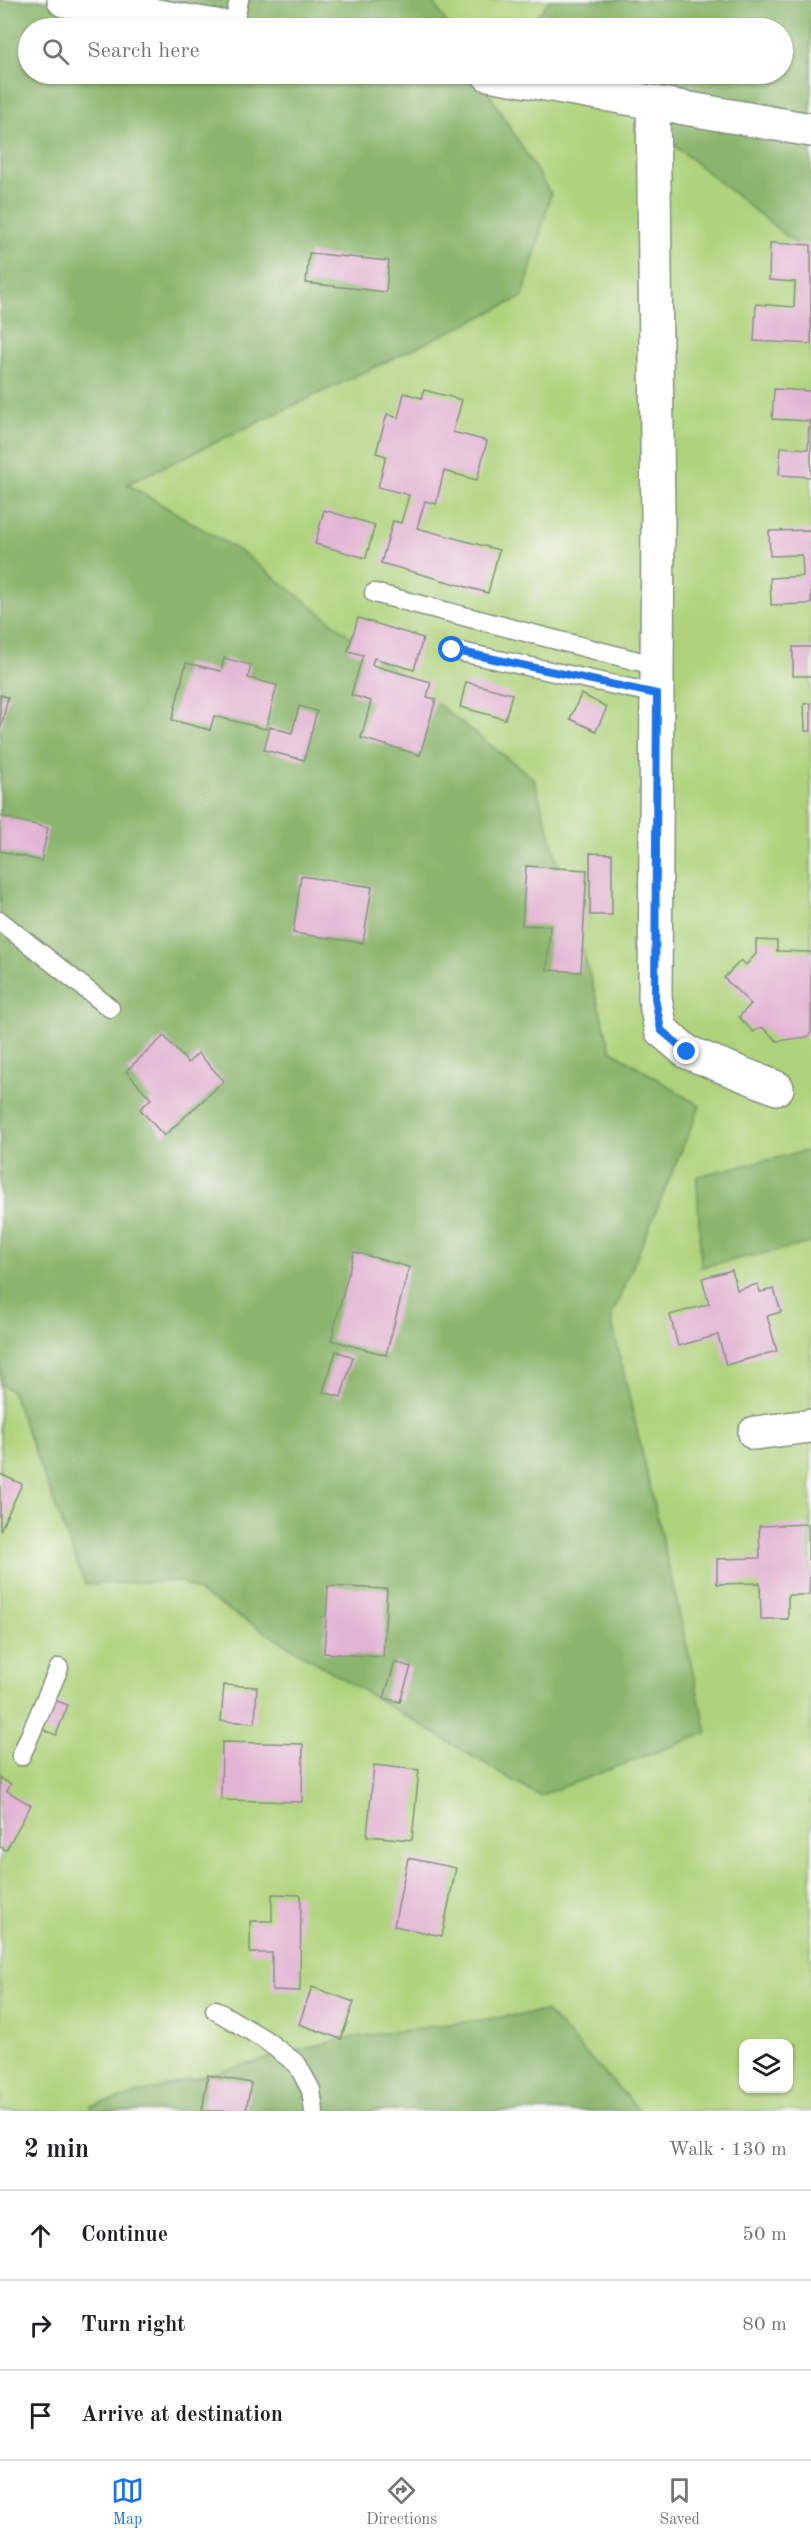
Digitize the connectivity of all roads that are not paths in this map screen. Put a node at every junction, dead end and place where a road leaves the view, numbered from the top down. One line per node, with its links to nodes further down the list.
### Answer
1 (64, 0): 3 (street)
2 (239, 0): 4 (lane)
3 (169, 18)
4 (235, 18)
5 (547, 84): 6 (street)
6 (653, 102): 7 (street); 10 (street)
7 (811, 130)
8 (374, 593): 10 (lane)
9 (452, 650): 10 (lane)
10 (657, 680): 13 (street)
11 (0, 921): 12 (lane)
12 (110, 1008)
13 (777, 1088)
14 (811, 1426): 15 (street)
15 (755, 1433)
16 (59, 1668): 17 (lane)
17 (21, 1756)
18 (215, 2010): 19 (lane)
19 (314, 2111)

